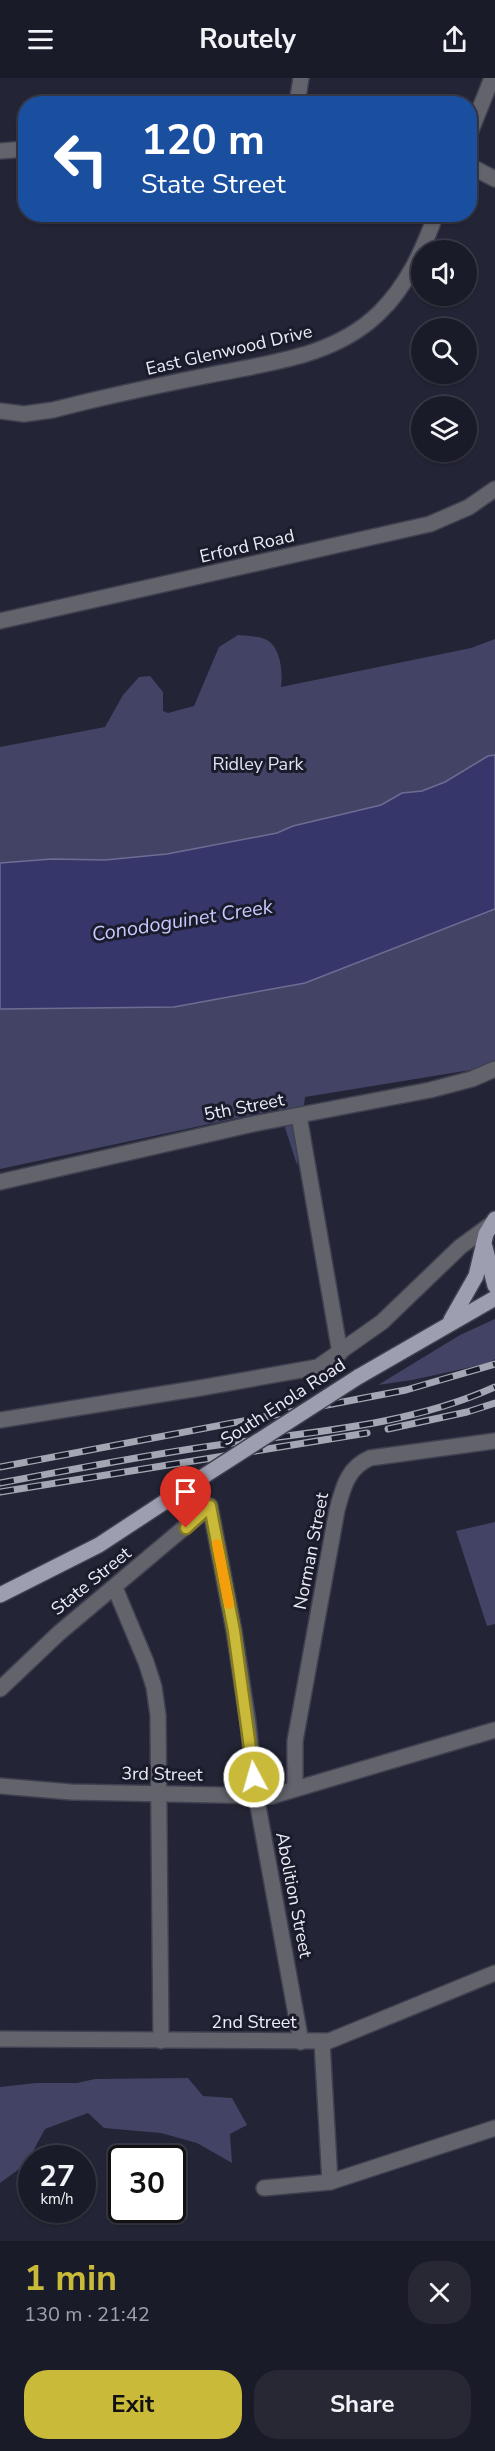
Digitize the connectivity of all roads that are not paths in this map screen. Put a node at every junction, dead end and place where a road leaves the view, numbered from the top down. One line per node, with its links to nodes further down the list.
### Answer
1 (301, 78): 3 (street)
2 (492, 78): 4 (street)
3 (298, 96)
4 (477, 116)
5 (18, 149): 6 (street)
6 (0, 151)
7 (477, 170): 8 (street)
8 (495, 179)
9 (432, 222): 10 (street, East Glenwood Drive)
10 (0, 411)
11 (495, 489): 12 (street, Erford Road)
12 (0, 621)
13 (495, 1070): 14 (street, 5th Street)
14 (299, 1116): 15 (street, 5th Street); 21 (street)
15 (0, 1182)
16 (493, 1222): 17 (main road); 21 (street)
17 (484, 1244): 18 (main road); 20 (main road)
18 (495, 1286)
19 (495, 1298): 20 (main road, South Enola Road)
20 (449, 1323): 26 (main road, South Enola Road, bridge)
21 (340, 1353): 22 (street)
22 (0, 1420)
23 (495, 1441): 30 (street, Norman Street)
24 (210, 1506): 25 (street, State Street); 32 (street, Abolition Street)
25 (115, 1588): 27 (street, State Street); 31 (street)
26 (0, 1595)
27 (0, 1689)
28 (495, 1730): 30 (street, 3rd Street)
29 (0, 1786): 31 (street, 3rd Street)
30 (295, 1789): 32 (street, 3rd Street)
31 (158, 1794): 32 (street, 3rd Street); 35 (street)
32 (256, 1795): 36 (street, Abolition Street)
33 (495, 1973): 37 (street, 2nd Street)
34 (0, 2038): 35 (street, 2nd Street)
35 (161, 2041): 36 (street, 2nd Street)
36 (301, 2042): 37 (street, 2nd Street)
37 (322, 2042): 39 (street)
38 (495, 2128): 39 (street)
39 (330, 2182): 40 (street)
40 (264, 2188)

